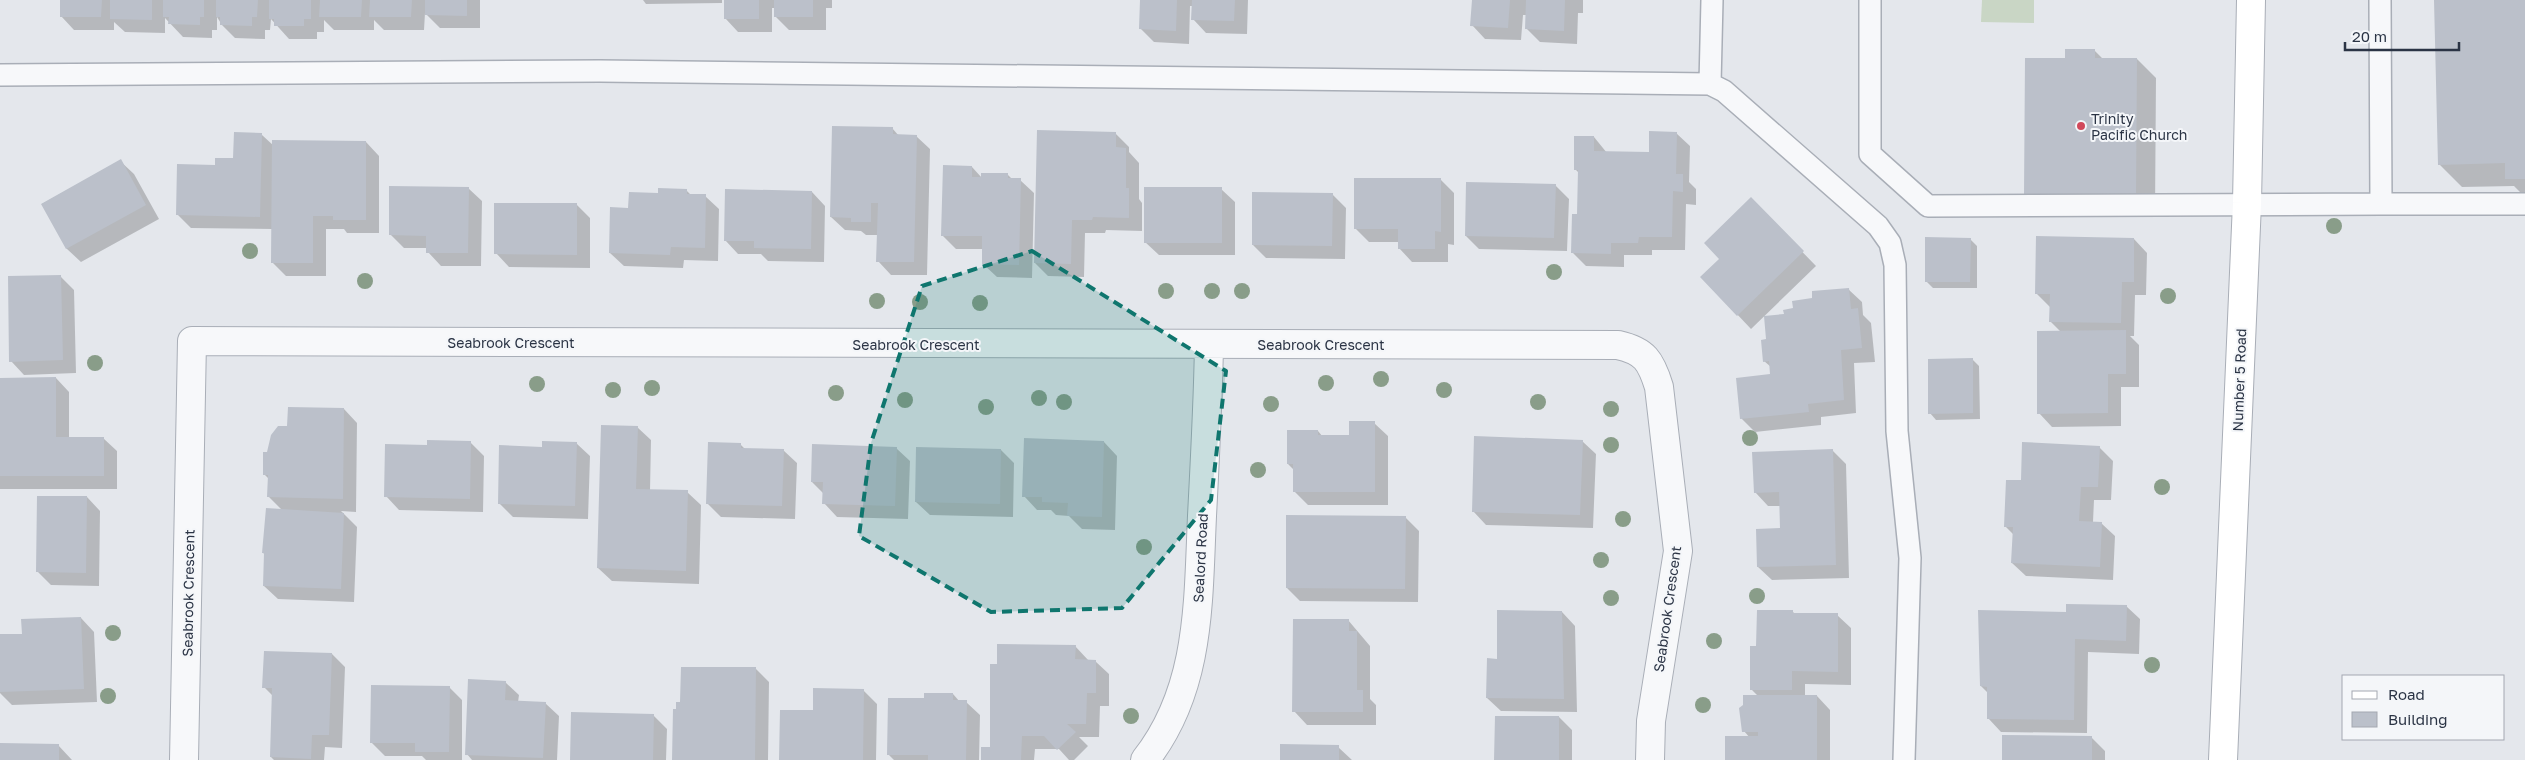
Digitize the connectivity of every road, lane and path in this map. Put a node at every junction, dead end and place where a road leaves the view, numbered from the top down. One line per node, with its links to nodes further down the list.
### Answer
1 (1712, 0): 6 (lane)
2 (1870, 0): 7 (lane)
3 (2252, 0): 7 (main road, Number 5 Road)
4 (2380, 0): 8 (lane)
5 (0, 75): 6 (lane)
6 (1710, 84): 14 (lane)
7 (2247, 203): 8 (lane); 15 (main road, Number 5 Road)
8 (2381, 204): 9 (lane)
9 (2525, 204)
10 (1209, 345): 11 (street, Seabrook Crescent); 12 (street, Sealord Road); 13 (street, Seabrook Crescent)
11 (184, 760)
12 (1145, 760)
13 (1650, 760)
14 (1904, 760)
15 (2223, 760)

